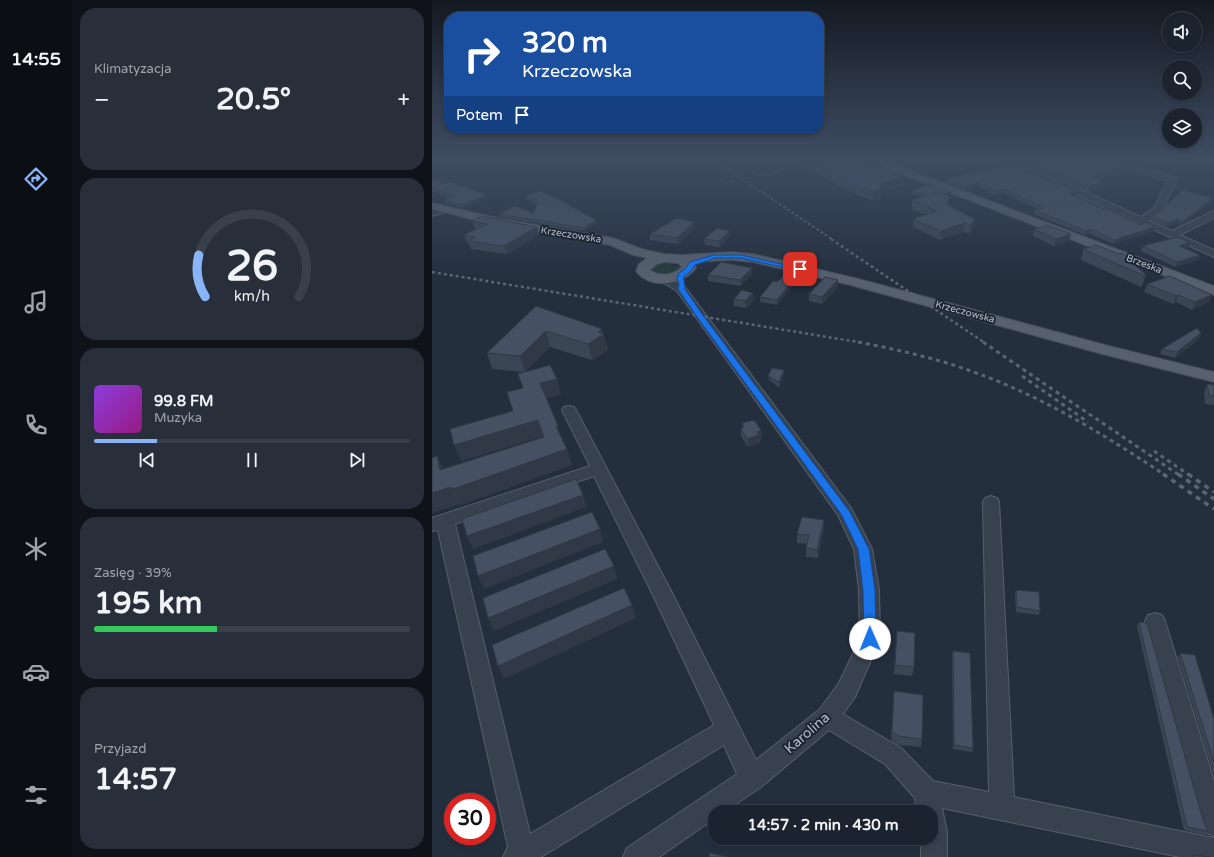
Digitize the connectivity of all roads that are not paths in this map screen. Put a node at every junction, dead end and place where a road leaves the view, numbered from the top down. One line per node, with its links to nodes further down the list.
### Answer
1 (977, 199): 15 (main road, Brzeska)
2 (1094, 199): 8 (street)
3 (1164, 199): 8 (street)
4 (432, 206): 5 (main road, Krzeczowska)
5 (445, 209): 6 (street); 10 (main road, Krzeczowska)
6 (432, 212)
7 (1214, 214): 9 (street)
8 (1142, 220): 9 (street)
9 (1173, 234): 11 (street)
10 (638, 252): 12 (main road, Krzeczowska); 13 (main road, Krzeczowska)
11 (1214, 254)
12 (663, 258): 13 (main road); 14 (main road)
13 (648, 263): 14 (main road)
14 (683, 272): 16 (main road, Krzeczowska); 22 (street, Karolina)
15 (1214, 291)
16 (1214, 377)
17 (569, 410): 18 (street)
18 (598, 469): 20 (street); 23 (street)
19 (991, 502): 26 (street)
20 (439, 523): 30 (street)
21 (1155, 621): 27 (street)
22 (828, 716): 24 (street, Karolina); 25 (street)
23 (728, 729): 24 (street); 30 (street)
24 (752, 778): 31 (street, Karolina)
25 (928, 802): 26 (street)
26 (1002, 808): 29 (street)
27 (1214, 823)
28 (934, 845): 32 (street)
29 (1214, 851)
30 (519, 855)
31 (636, 857)
32 (934, 857)

